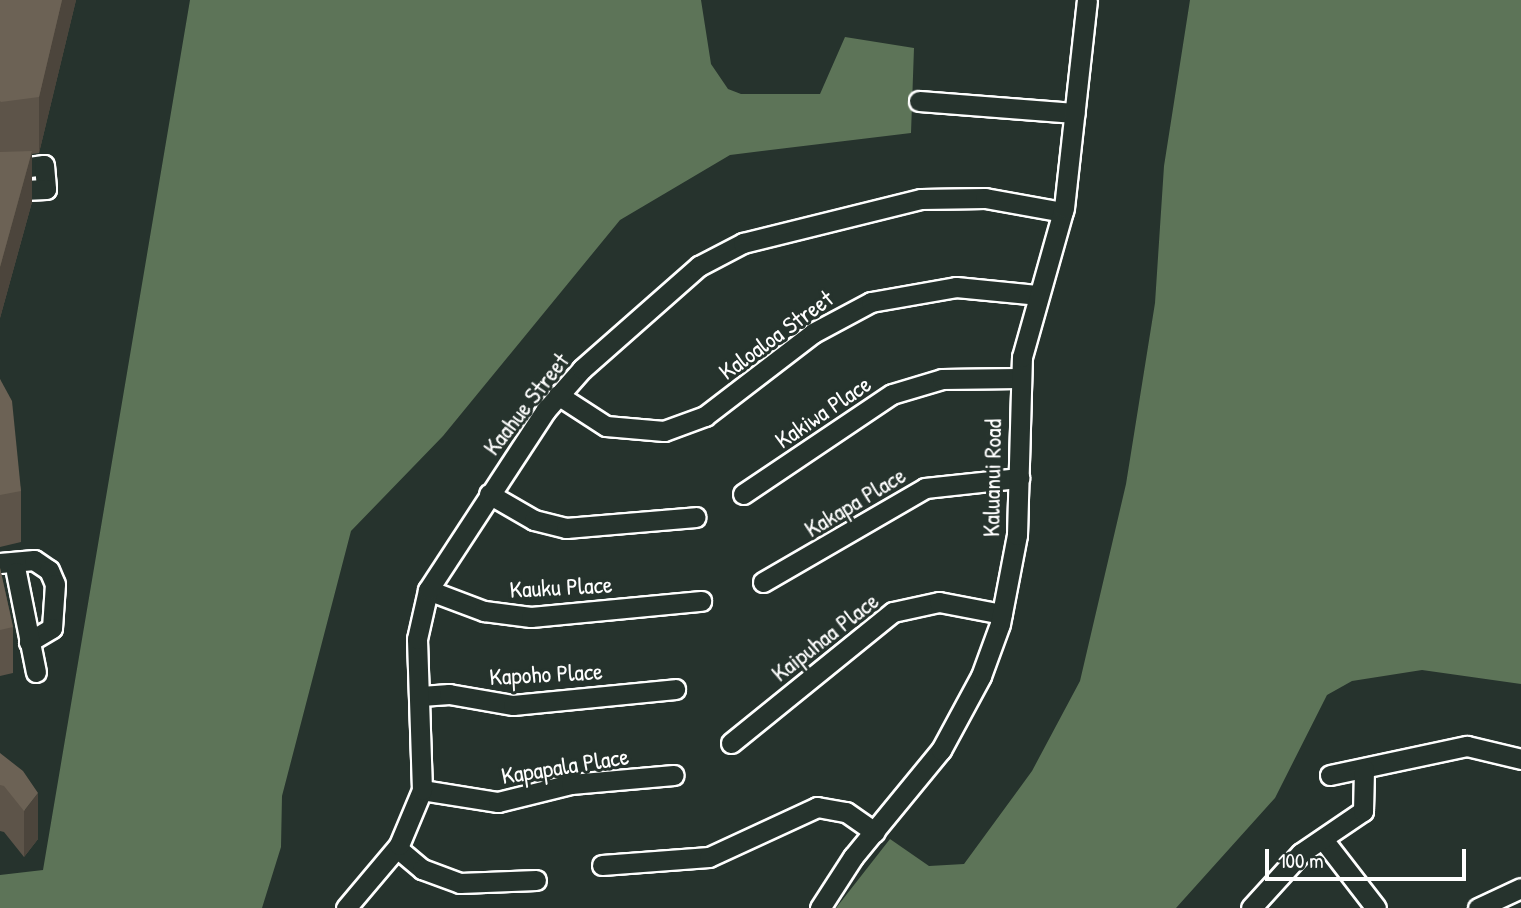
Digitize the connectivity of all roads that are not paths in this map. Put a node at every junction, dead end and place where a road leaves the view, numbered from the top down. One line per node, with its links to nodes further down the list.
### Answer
1 (1087, 0): 3 (street, Kaluanui Road)
2 (919, 101): 3 (street)
3 (1075, 113): 6 (street, Kaluanui Road)
4 (0, 170): 5 (street)
5 (0, 191)
6 (1063, 212): 7 (street, Kaluanui Road); 9 (street, Kaahue Street)
7 (1037, 295): 8 (street, Kaluanui Road); 9 (street, Kaloaloa Street)
8 (1019, 378): 10 (street, Kaluanui Road); 12 (street, Kakiwa Place)
9 (558, 395): 11 (street, Kaahue Street)
10 (1019, 478): 15 (street, Kakapa Place); 18 (street, Kaluanui Road)
11 (489, 494): 13 (street); 16 (street, Kaahue Street)
12 (743, 494)
13 (696, 517)
14 (8, 568): 19 (street); 19 (street)
15 (763, 582)
16 (428, 590): 17 (street, Kauku Place); 22 (street, Kaahue Street)
17 (701, 601)
18 (1002, 614): 23 (street, Kaipuhaa Place); 29 (street, Kaluanui Road)
19 (29, 642): 20 (street)
20 (36, 672)
21 (675, 689): 22 (street, Kapoho Place)
22 (421, 696): 28 (street, Kaahue Street)
23 (731, 743)
24 (1521, 759): 25 (street)
25 (1364, 769): 27 (street); 30 (street)
26 (674, 775): 28 (street, Kapapala Place)
27 (1330, 775)
28 (422, 790): 31 (street, Kaahue Street)
29 (876, 832): 32 (street); 36 (street, Kaluanui Road)
30 (1325, 842): 37 (street); 38 (street)
31 (397, 848): 33 (street); 35 (street, Kaahue Street)
32 (603, 865)
33 (536, 880)
34 (1521, 888): 39 (street)
35 (346, 908)
36 (820, 908)
37 (1251, 908)
38 (1376, 908)
39 (1478, 908)

